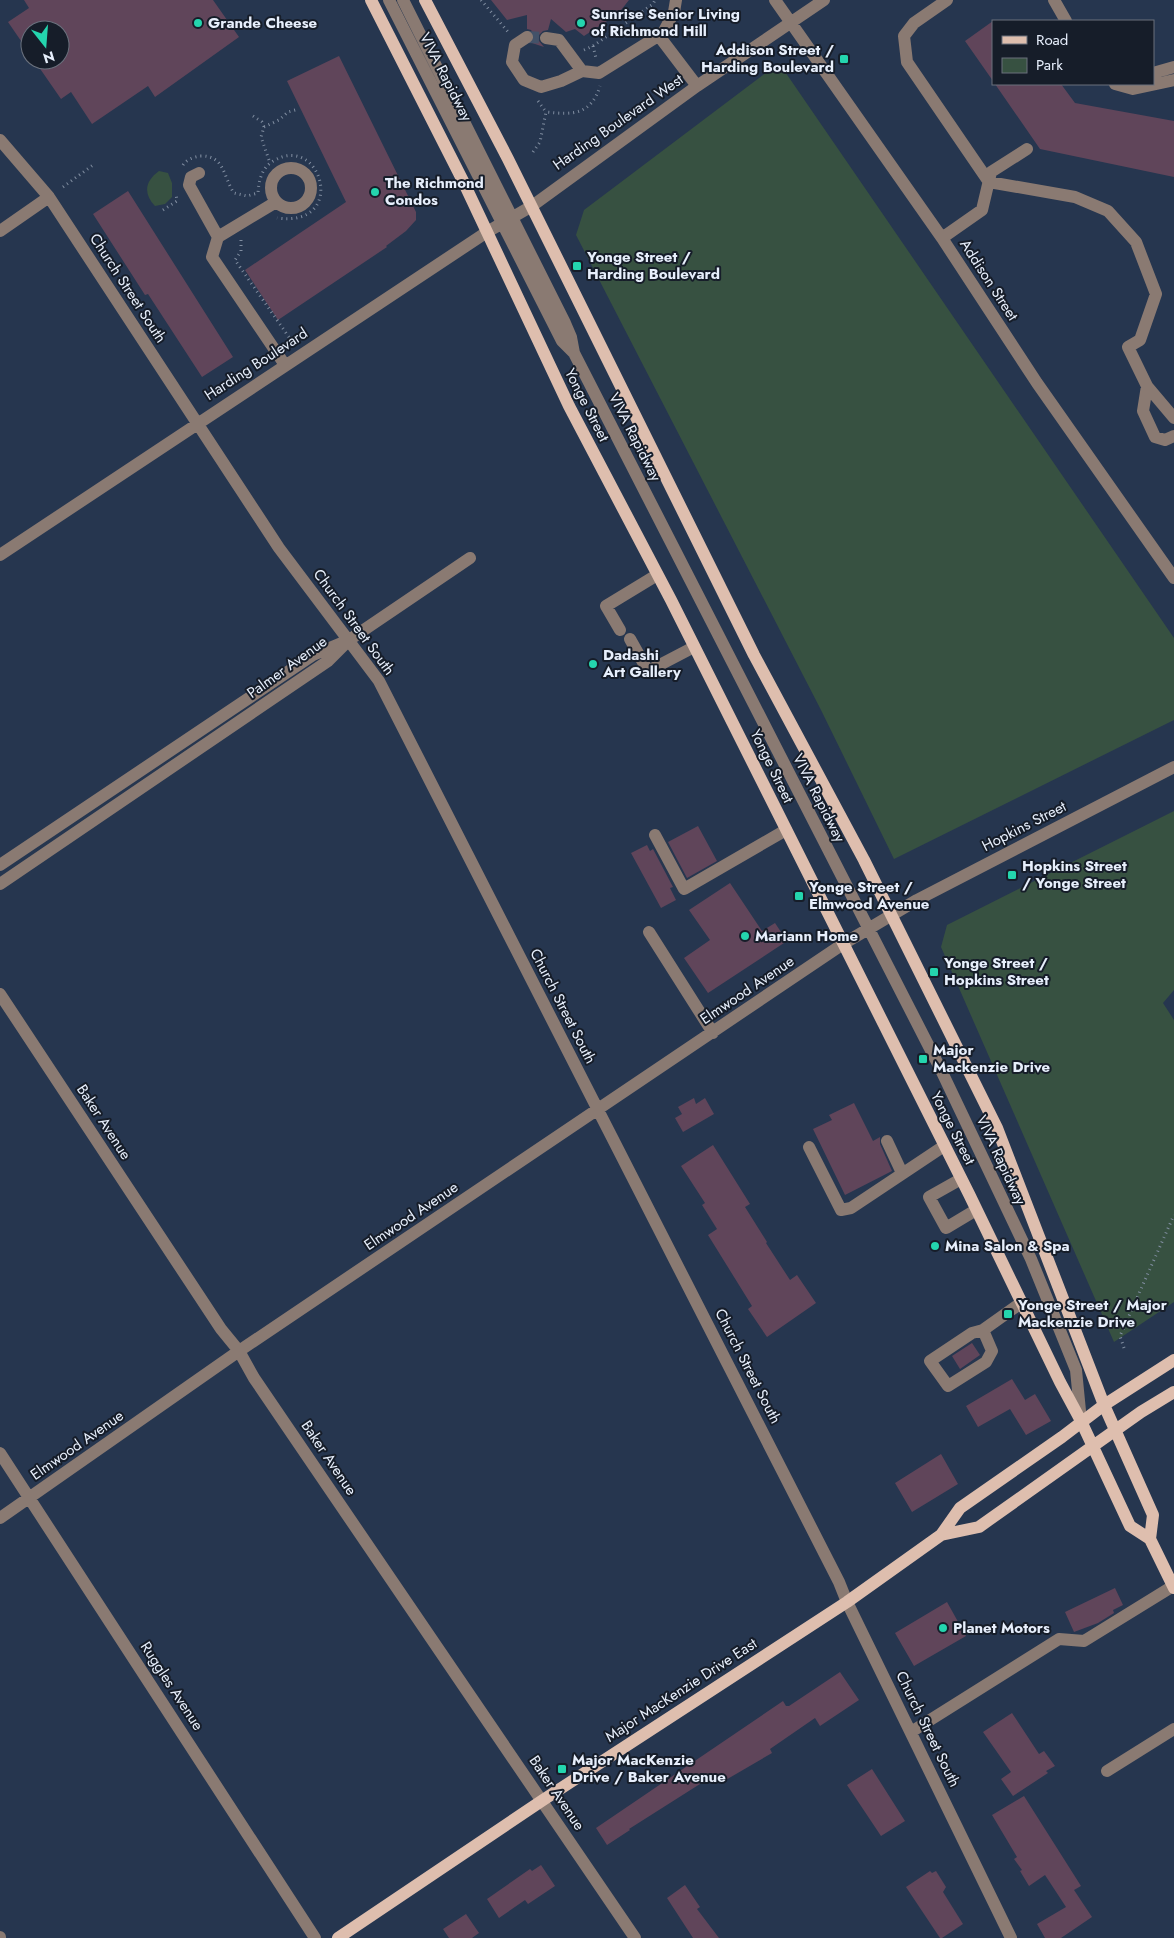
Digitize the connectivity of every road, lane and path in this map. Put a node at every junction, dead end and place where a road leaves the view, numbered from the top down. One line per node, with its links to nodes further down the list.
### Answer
1 (371, 0): 47 (main road, Yonge Street)
2 (389, 0): 45 (street, VIVA Rapidway)
3 (403, 0): 45 (street, VIVA Rapidway)
4 (425, 0): 43 (main road)
5 (655, 0): 16 (path)
6 (676, 0): 13 (street)
7 (775, 0): 12 (street, Addison Street)
8 (824, 0): 12 (street, Harding Boulevard West)
9 (946, 0): 38 (street)
10 (1054, 0): 11 (street)
11 (1065, 20)
12 (789, 22): 26 (street, Harding Boulevard West); 50 (street, Addison Street)
13 (659, 36): 21 (street); 26 (street)
14 (526, 37): 19 (street)
15 (546, 38): 19 (street)
16 (593, 46): 17 (path); 21 (path)
17 (578, 52)
18 (1174, 67): 20 (street)
19 (582, 71): 21 (street)
20 (1154, 73)
21 (599, 74): 34 (path)
22 (1174, 80): 23 (street)
23 (1154, 84)
24 (1119, 85): 25 (street)
25 (1151, 85)
26 (697, 86): 43 (street, Harding Boulevard West)
27 (299, 108): 30 (path)
28 (253, 116): 29 (path)
29 (262, 122): 30 (path); 31 (path)
30 (268, 124): 31 (path)
31 (264, 127): 35 (path)
32 (0, 140): 41 (street, Church Street South)
33 (1027, 149): 38 (street)
34 (533, 152)
35 (270, 163): 40 (path); 44 (path)
36 (93, 165): 39 (path)
37 (199, 173): 49 (street)
38 (989, 182): 50 (street); 53 (street)
39 (63, 187)
40 (258, 193)
41 (49, 197): 46 (street); 55 (street, Church Street South)
42 (276, 202): 49 (street)
43 (532, 206): 45 (street, Harding Boulevard); 70 (main road)
44 (276, 218)
45 (507, 220): 47 (street, Harding Boulevard); 71 (street, VIVA Rapidway)
46 (0, 231)
47 (486, 232): 52 (street, Harding Boulevard); 59 (main road, Yonge Street)
48 (247, 234): 51 (path)
49 (218, 237): 52 (street)
50 (942, 238): 60 (street, Addison Street)
51 (290, 340)
52 (285, 365): 55 (street, Harding Boulevard)
53 (1147, 386): 54 (street); 56 (street)
54 (1174, 418)
55 (197, 422): 57 (street, Harding Boulevard); 63 (street, Church Street South)
56 (1174, 436)
57 (0, 554)
58 (470, 558): 63 (street)
59 (657, 575): 61 (street); 64 (main road, Yonge Street)
60 (1174, 578)
61 (620, 630)
62 (630, 639): 64 (street)
63 (348, 640): 68 (street, Palmer Avenue); 69 (street, Palmer Avenue); 76 (street, Church Street South)
64 (694, 647): 66 (main road, Yonge Street)
65 (1174, 767): 70 (street, Hopkins Street)
66 (786, 830): 67 (street); 73 (main road, Yonge Street)
67 (656, 835)
68 (0, 864)
69 (0, 884)
70 (890, 916): 71 (street, Hopkins Street); 85 (main road)
71 (868, 929): 73 (street, Elmwood Avenue); 84 (street, VIVA Rapidway)
72 (649, 932): 75 (street)
73 (843, 944): 75 (street, Elmwood Avenue); 78 (main road, Yonge Street)
74 (0, 994): 89 (street, Baker Avenue)
75 (713, 1033): 76 (street, Elmwood Avenue)
76 (599, 1110): 89 (street, Elmwood Avenue); 102 (street, Church Street South)
77 (887, 1141): 80 (street)
78 (944, 1146): 80 (street); 81 (main road, Yonge Street)
79 (809, 1147): 80 (street)
80 (902, 1173)
81 (961, 1179): 82 (main road, Yonge Street); 82 (street)
82 (976, 1210): 86 (main road, Yonge Street)
83 (1174, 1215): 88 (path)
84 (1031, 1260): 85 (street, VIVA Rapidway); 93 (street, VIVA Rapidway)
85 (1056, 1283): 92 (main road)
86 (1022, 1303): 87 (street); 93 (main road, Yonge Street)
87 (983, 1330): 87 (street)
88 (1124, 1348)
89 (239, 1352): 97 (street, Elmwood Avenue); 106 (street, Baker Avenue)
90 (1174, 1360): 92 (main road, Major MacKenzie Drive East)
91 (1174, 1392): 94 (main road, Major MacKenzie Drive East)
92 (1104, 1405): 93 (main road, Major MacKenzie Drive East); 94 (main road)
93 (1081, 1421): 95 (main road, Yonge Street); 99 (main road, Major MacKenzie Drive East)
94 (1115, 1430): 95 (main road, Major MacKenzie Drive East); 100 (main road)
95 (1092, 1447): 99 (main road, Major MacKenzie Drive East); 100 (main road, Yonge Street)
96 (0, 1453): 97 (street, Ruggles Avenue)
97 (30, 1498): 98 (street, Elmwood Avenue); 107 (street, Ruggles Avenue)
98 (0, 1518)
99 (941, 1535): 102 (main road, Major MacKenzie Drive East)
100 (1150, 1539): 101 (main road, Yonge Street)
101 (1173, 1587): 104 (street)
102 (847, 1602): 104 (street, Church Street South); 106 (main road, Major MacKenzie Drive East)
103 (1174, 1729): 105 (street)
104 (911, 1732): 110 (street, Church Street South)
105 (1107, 1771)
106 (542, 1800): 108 (main road, Major MacKenzie Drive East); 109 (street, Baker Avenue)
107 (315, 1938)
108 (338, 1938)
109 (635, 1938)
110 (1011, 1938)

